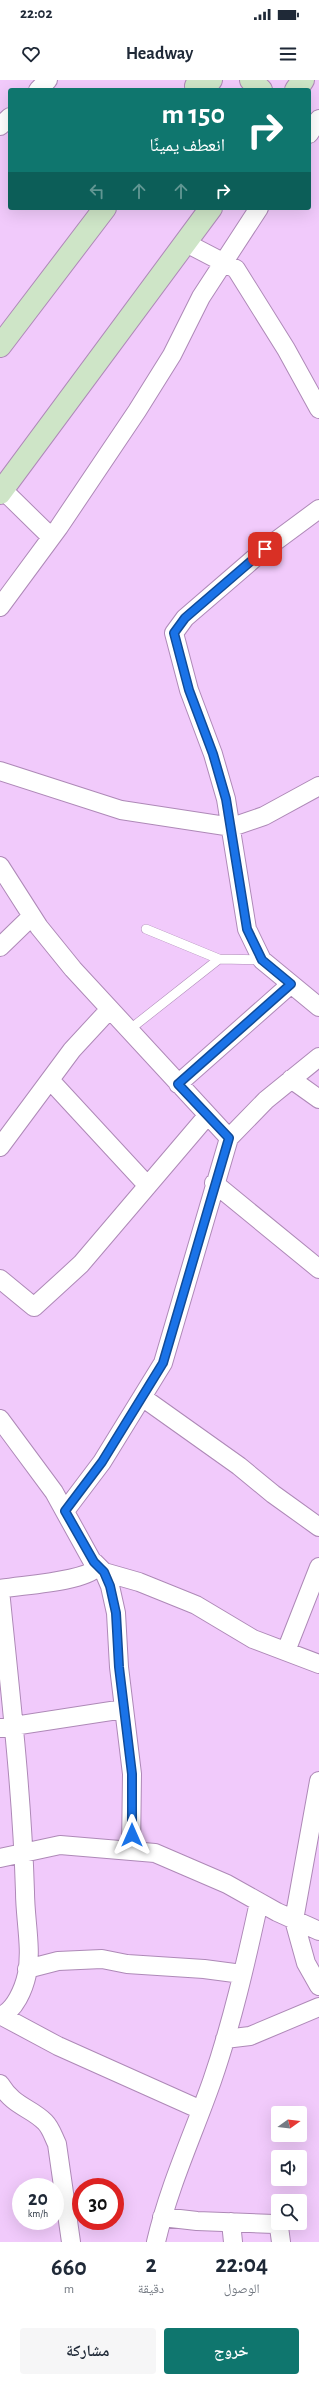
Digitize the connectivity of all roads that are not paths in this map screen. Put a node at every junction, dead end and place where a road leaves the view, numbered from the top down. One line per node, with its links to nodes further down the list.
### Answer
1 (48, 80): 3 (street)
2 (251, 80): 4 (main road)
3 (40, 88)
4 (259, 88)
5 (8, 119): 6 (street)
6 (0, 126)
7 (103, 210): 12 (main road)
8 (210, 210): 10 (main road)
9 (258, 210): 11 (street)
10 (186, 243): 11 (street); 14 (main road)
11 (223, 262): 13 (street); 16 (street)
12 (0, 346)
13 (319, 409)
14 (1, 491): 16 (street)
15 (319, 509): 20 (street)
16 (51, 537): 17 (street)
17 (0, 607)
18 (0, 771): 20 (street)
19 (319, 786): 20 (street)
20 (232, 827): 26 (street)
21 (0, 866): 22 (street)
22 (32, 916): 24 (street); 29 (street)
23 (146, 929): 25 (lane)
24 (0, 947)
25 (219, 959): 26 (lane); 30 (lane)
26 (262, 960): 27 (street)
27 (291, 984): 28 (street); 34 (street)
28 (319, 1007)
29 (109, 1010): 30 (street); 33 (street)
30 (129, 1030): 34 (street)
31 (319, 1057): 32 (street)
32 (291, 1079): 35 (street); 37 (street)
33 (50, 1080): 38 (street); 40 (street)
34 (178, 1084): 36 (street)
35 (319, 1099)
36 (207, 1116): 37 (street); 40 (street)
37 (229, 1138): 39 (street)
38 (0, 1147)
39 (214, 1183): 41 (street); 43 (street)
40 (147, 1186): 42 (street)
41 (319, 1269)
42 (0, 1279)
43 (142, 1398): 45 (street); 46 (street)
44 (0, 1420): 45 (street)
45 (65, 1511): 47 (street)
46 (319, 1527)
47 (99, 1567): 49 (street); 50 (street); 52 (street)
48 (319, 1567): 50 (street)
49 (0, 1590): 53 (street)
50 (286, 1651): 51 (street)
51 (319, 1664)
52 (124, 1709): 53 (street); 55 (street)
53 (6, 1727): 56 (street)
54 (319, 1782): 59 (street)
55 (132, 1851): 56 (street); 58 (street)
56 (25, 1853): 57 (street); 61 (street)
57 (0, 1858)
58 (259, 1902): 59 (street); 62 (street)
59 (294, 1920): 60 (street); 63 (street)
60 (319, 1931)
61 (27, 1969): 62 (street); 65 (street)
62 (242, 1974): 66 (street)
63 (319, 1986)
64 (319, 2007): 66 (street)
65 (2, 2016): 68 (street)
66 (226, 2038): 68 (street)
67 (0, 2084): 71 (street)
68 (201, 2110): 69 (street)
69 (162, 2217): 70 (street); 72 (street)
70 (231, 2222): 73 (street); 74 (street)
71 (71, 2242)
72 (156, 2242)
73 (233, 2242)
74 (281, 2242)

